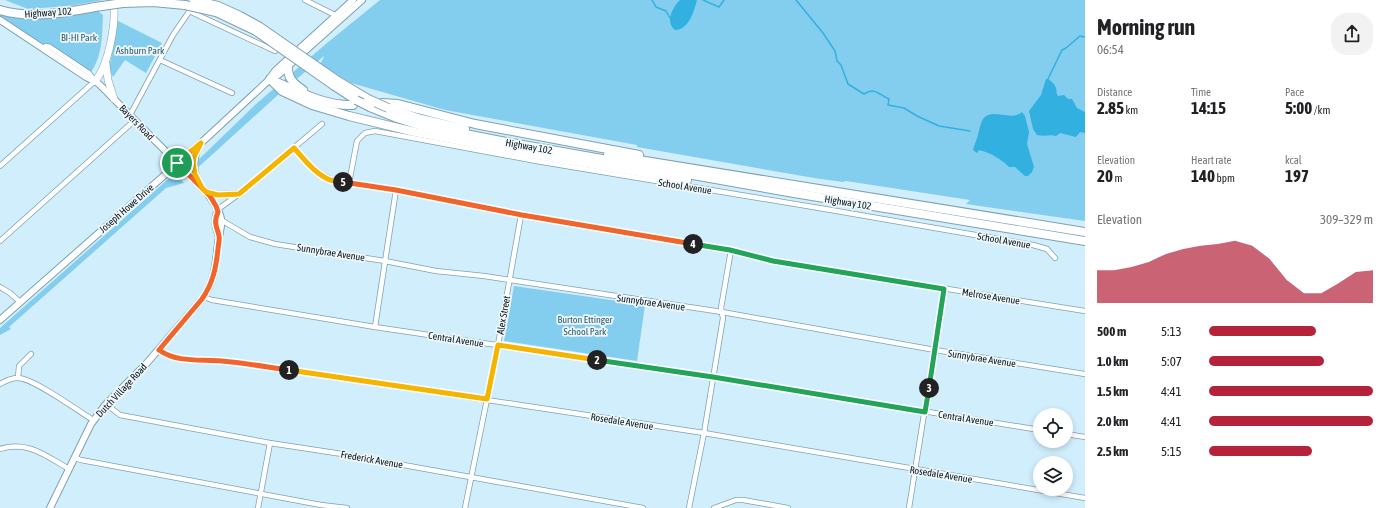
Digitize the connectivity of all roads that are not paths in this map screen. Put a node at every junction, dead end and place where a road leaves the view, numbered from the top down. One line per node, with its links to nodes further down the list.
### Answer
1 (113, 0): 15 (main road)
2 (194, 0): 19 (highway, Highway 102, bridge)
3 (198, 0): 8 (street)
4 (304, 0): 11 (street)
5 (353, 0): 11 (main road, Joseph Howe Drive)
6 (362, 0): 11 (main road, Joseph Howe Drive)
7 (0, 5): 10 (highway)
8 (187, 8): 10 (highway, Highway 102, bridge); 13 (street); 14 (street); 19 (highway, Highway 102, bridge)
9 (0, 10): 10 (highway, Highway 102)
10 (37, 15)
11 (340, 17): 16 (main road, Joseph Howe Drive); 17 (main road, Joseph Howe Drive)
12 (0, 20): 18 (main road, Bayers Road)
13 (275, 51)
14 (160, 60): 20 (street); 24 (street)
15 (106, 64): 18 (main road); 22 (main road)
16 (288, 66): 17 (main road, Joseph Howe Drive); 21 (highway)
17 (270, 79): 21 (highway); 27 (main road, Joseph Howe Drive); 34 (highway)
18 (95, 81): 22 (main road, Bayers Road); 30 (street)
19 (335, 83): 23 (highway, Highway 102); 39 (highway, Highway 102, bridge)
20 (232, 93)
21 (316, 98): 23 (highway)
22 (114, 99): 24 (main road, Bayers Road)
23 (355, 102): 34 (highway, Highway 102, bridge)
24 (130, 115): 25 (main road, Bayers Road)
25 (135, 120): 29 (main road, Bayers Road); 41 (street)
26 (322, 124): 28 (street)
27 (201, 143): 29 (main road, Joseph Howe Drive); 32 (main road)
28 (294, 148): 31 (street, Melrose Avenue); 35 (street)
29 (177, 163): 32 (main road, Dutch Village Road); 50 (main road, Joseph Howe Drive)
30 (0, 166)
31 (349, 183): 33 (street, Melrose Avenue); 44 (street, School Avenue)
32 (204, 190): 35 (main road); 36 (main road, Dutch Village Road)
33 (396, 190): 37 (street, Melrose Avenue); 45 (street)
34 (794, 193): 42 (highway, Highway 102)
35 (239, 194): 36 (street)
36 (217, 211): 38 (main road, Dutch Village Road); 40 (main road, Dutch Village Road)
37 (522, 215): 43 (street, Melrose Avenue); 46 (street, Alex Street)
38 (221, 220): 40 (main road, Dutch Village Road); 45 (street, Sunnybrae Avenue)
39 (1085, 231)
40 (219, 237): 49 (main road, Dutch Village Road)
41 (0, 241)
42 (1085, 241)
43 (730, 250): 48 (street, Melrose Avenue); 52 (street)
44 (1056, 258)
45 (385, 261): 46 (street, Sunnybrae Avenue); 54 (street)
46 (509, 281): 52 (street, Sunnybrae Avenue); 55 (street, Alex Street)
47 (0, 287): 50 (street)
48 (944, 289): 51 (street, Melrose Avenue); 57 (street)
49 (204, 297): 54 (street, Central Avenue); 56 (main road, Dutch Village Road)
50 (20, 302): 53 (main road, Joseph Howe Drive)
51 (1085, 311)
52 (722, 312): 57 (street, Sunnybrae Avenue); 60 (street)
53 (0, 320)
54 (375, 327): 55 (street, Central Avenue)
55 (498, 345): 60 (street, Central Avenue); 63 (street, Alex Street)
56 (159, 350): 63 (street, Rosedale Avenue); 64 (main road, Dutch Village Road)
57 (935, 350): 59 (street, Sunnybrae Avenue); 65 (street)
58 (31, 354): 61 (street)
59 (1085, 374)
60 (713, 377): 65 (street, Central Avenue); 68 (street)
61 (18, 378): 62 (street); 66 (street)
62 (0, 384)
63 (487, 399): 68 (street, Rosedale Avenue); 76 (street, Alex Street)
64 (106, 404): 66 (main road, Dutch Village Road); 71 (street, Frederick Avenue)
65 (925, 412): 67 (street, Central Avenue); 75 (street)
66 (93, 420): 73 (main road, Dutch Village Road)
67 (1033, 429)
68 (704, 433): 75 (street, Rosedale Avenue); 84 (street)
69 (1073, 435): 70 (street)
70 (1085, 437)
71 (270, 443): 76 (street, Frederick Avenue); 77 (street)
72 (0, 449): 74 (street)
73 (75, 458): 74 (main road, Dutch Village Road); 77 (street)
74 (69, 469): 79 (main road, Dutch Village Road)
75 (916, 470): 78 (street, Rosedale Avenue); 87 (street)
76 (471, 477): 82 (street, Alex Street); 83 (street, Frederick Avenue)
77 (260, 494): 80 (street); 81 (street)
78 (1085, 498)
79 (50, 508)
80 (258, 508)
81 (347, 508)
82 (465, 508)
83 (643, 508)
84 (689, 508)
85 (714, 508): 86 (street)
86 (788, 508)
87 (909, 508)

